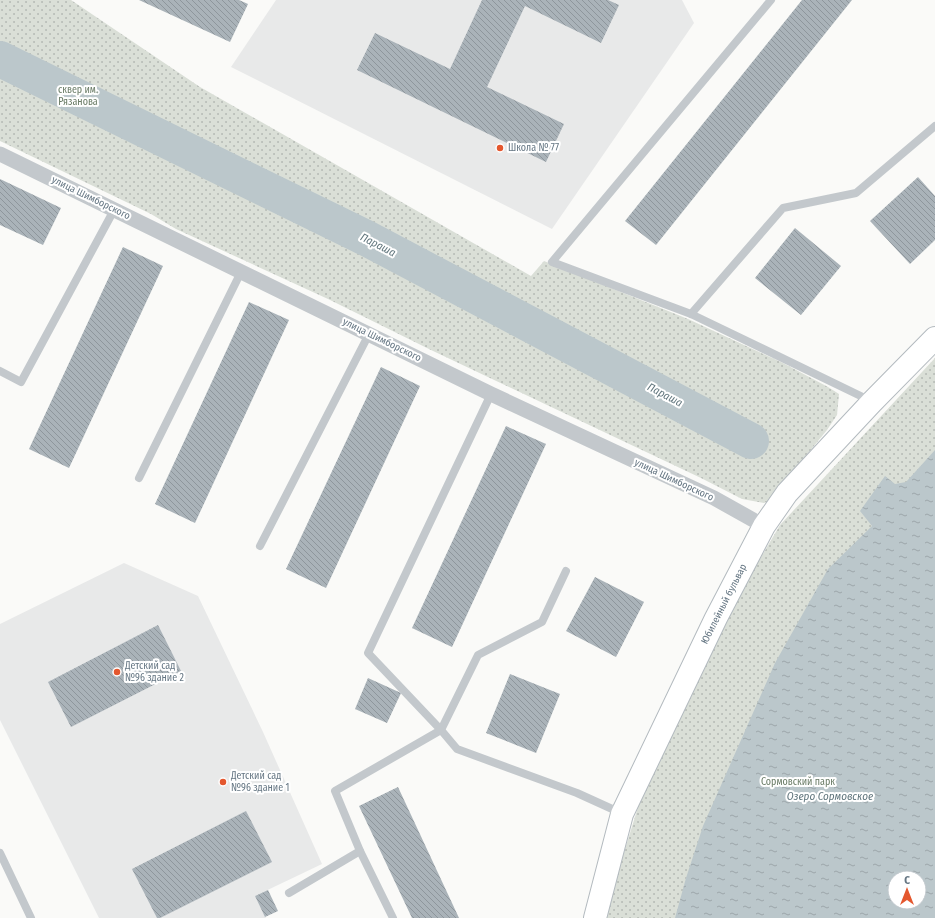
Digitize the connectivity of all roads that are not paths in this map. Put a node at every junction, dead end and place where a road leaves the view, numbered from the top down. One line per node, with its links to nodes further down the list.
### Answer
1 (771, 0): 6 (lane)
2 (935, 126): 6 (lane)
3 (0, 154): 4 (street, улица Шимборского)
4 (114, 210): 5 (street, улица Шимборского); 9 (lane)
5 (242, 272): 7 (street, улица Шимборского); 12 (lane)
6 (691, 314): 11 (lane)
7 (369, 334): 10 (street, улица Шимборского); 14 (lane)
8 (935, 338): 11 (street, Юбилейный бульвар)
9 (0, 371)
10 (491, 394): 13 (street, улица Шимборского); 16 (lane)
11 (872, 402): 13 (street, Юбилейный бульвар)
12 (139, 478)
13 (764, 526): 17 (street, Юбилейный бульвар)
14 (260, 546)
15 (566, 571): 16 (lane)
16 (441, 730): 17 (lane); 18 (lane)
17 (622, 814): 23 (street, Юбилейный бульвар)
18 (360, 851): 20 (lane); 22 (lane)
19 (0, 853): 21 (lane)
20 (289, 893)
21 (31, 918)
22 (393, 918)
23 (595, 918)

